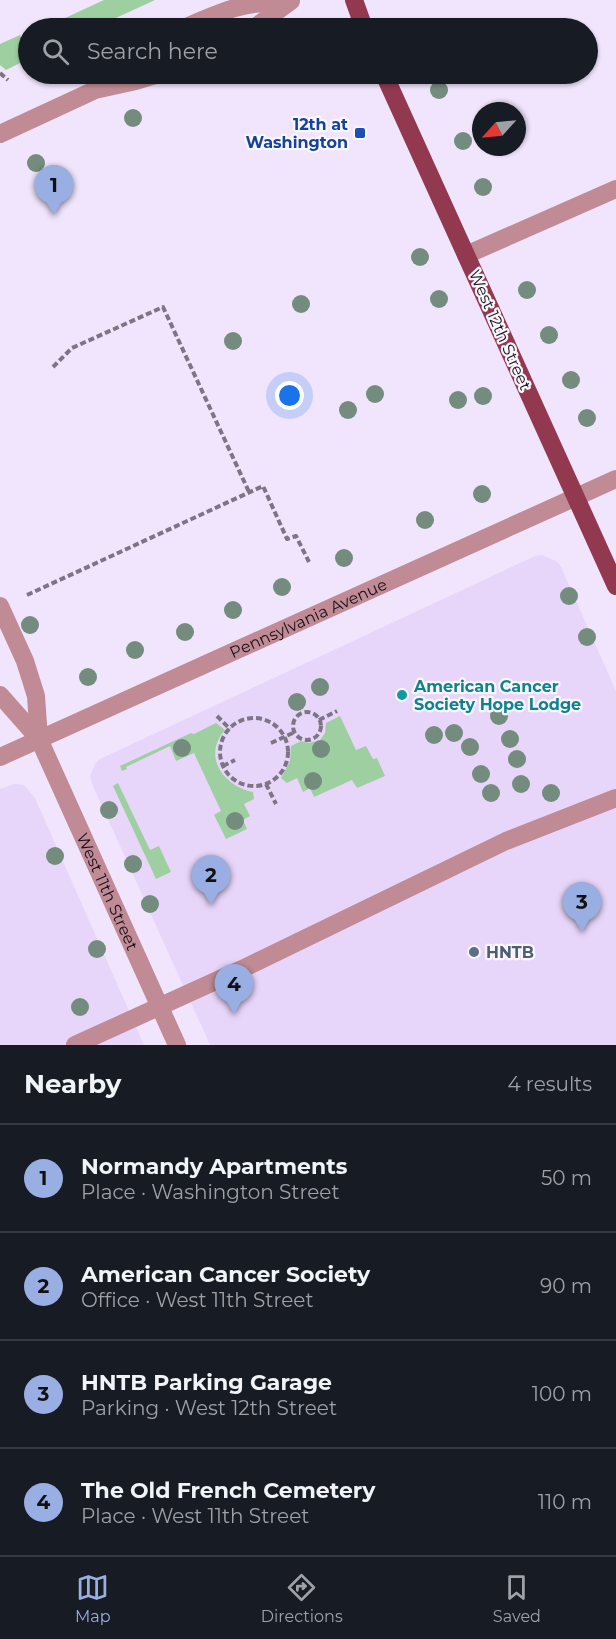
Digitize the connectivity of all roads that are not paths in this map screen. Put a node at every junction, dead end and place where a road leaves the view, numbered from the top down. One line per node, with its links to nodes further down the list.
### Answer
1 (354, 0): 5 (main road)
2 (289, 2): 3 (street); 4 (street)
3 (208, 18)
4 (267, 18)
5 (360, 18)
6 (100, 84): 9 (street)
7 (122, 84): 9 (street)
8 (389, 84): 12 (main road, West 12th Street)
9 (94, 90): 10 (street)
10 (0, 134)
11 (616, 189): 12 (street)
12 (466, 255): 14 (main road, West 12th Street)
13 (616, 480): 14 (street, Pennsylvania Avenue)
14 (576, 498): 15 (main road, West 12th Street); 18 (street, Pennsylvania Avenue)
15 (616, 586)
16 (0, 606): 18 (street, West 11th Street)
17 (0, 695): 18 (street, West 11th Street)
18 (39, 739): 19 (street, Pennsylvania Avenue); 21 (street, West 11th Street)
19 (0, 757)
20 (616, 798): 21 (street)
21 (159, 1005): 22 (street); 23 (street, West 11th Street)
22 (75, 1045)
23 (177, 1045)

